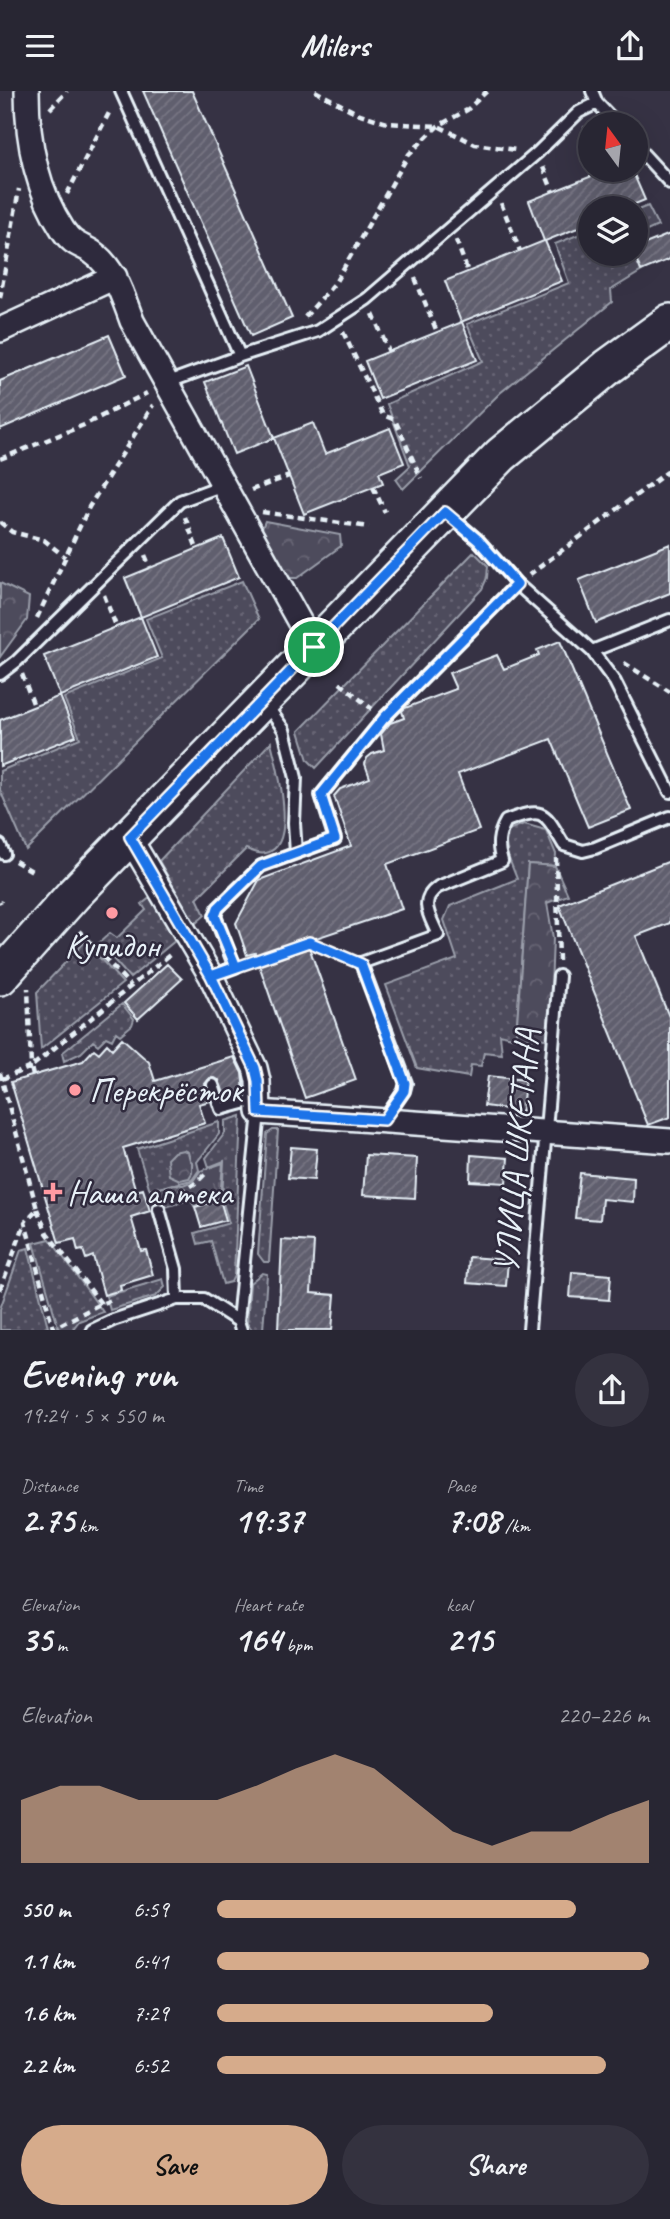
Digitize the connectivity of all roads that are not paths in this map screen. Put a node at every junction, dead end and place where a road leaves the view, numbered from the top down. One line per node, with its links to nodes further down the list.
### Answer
1 (27, 91): 8 (street)
2 (121, 91): 11 (lane)
3 (592, 91): 4 (lane)
4 (597, 103): 5 (lane); 11 (lane)
5 (606, 112)
6 (648, 159): 7 (lane)
7 (670, 183)
8 (115, 277): 10 (street); 12 (street)
9 (670, 322): 14 (main road)
10 (0, 330)
11 (240, 356): 12 (lane)
12 (166, 383): 13 (street)
13 (230, 497): 17 (street); 19 (lane)
14 (445, 512): 15 (lane); 17 (main road)
15 (517, 584): 18 (lane); 24 (lane)
16 (670, 620): 18 (lane)
17 (314, 647): 20 (main road)
18 (592, 651): 21 (lane)
19 (0, 674)
20 (263, 700): 23 (main road); 24 (lane)
21 (670, 792)
22 (670, 817): 32 (lane)
23 (130, 837): 25 (main road); 27 (street)
24 (296, 853): 27 (lane)
25 (68, 921): 26 (main road); 29 (main road)
26 (0, 950)
27 (211, 976): 31 (street)
28 (559, 976): 33 (lane, УЛИЦА ШКЕТАНА)
29 (14, 982)
30 (212, 1085): 31 (lane)
31 (259, 1105): 32 (street); 37 (lane)
32 (384, 1120): 33 (street)
33 (546, 1131): 34 (street); 39 (lane, УЛИЦА ШКЕТАНА)
34 (670, 1140)
35 (159, 1209): 36 (lane)
36 (177, 1299): 37 (lane); 38 (lane)
37 (240, 1326)
38 (92, 1330)
39 (529, 1330)

